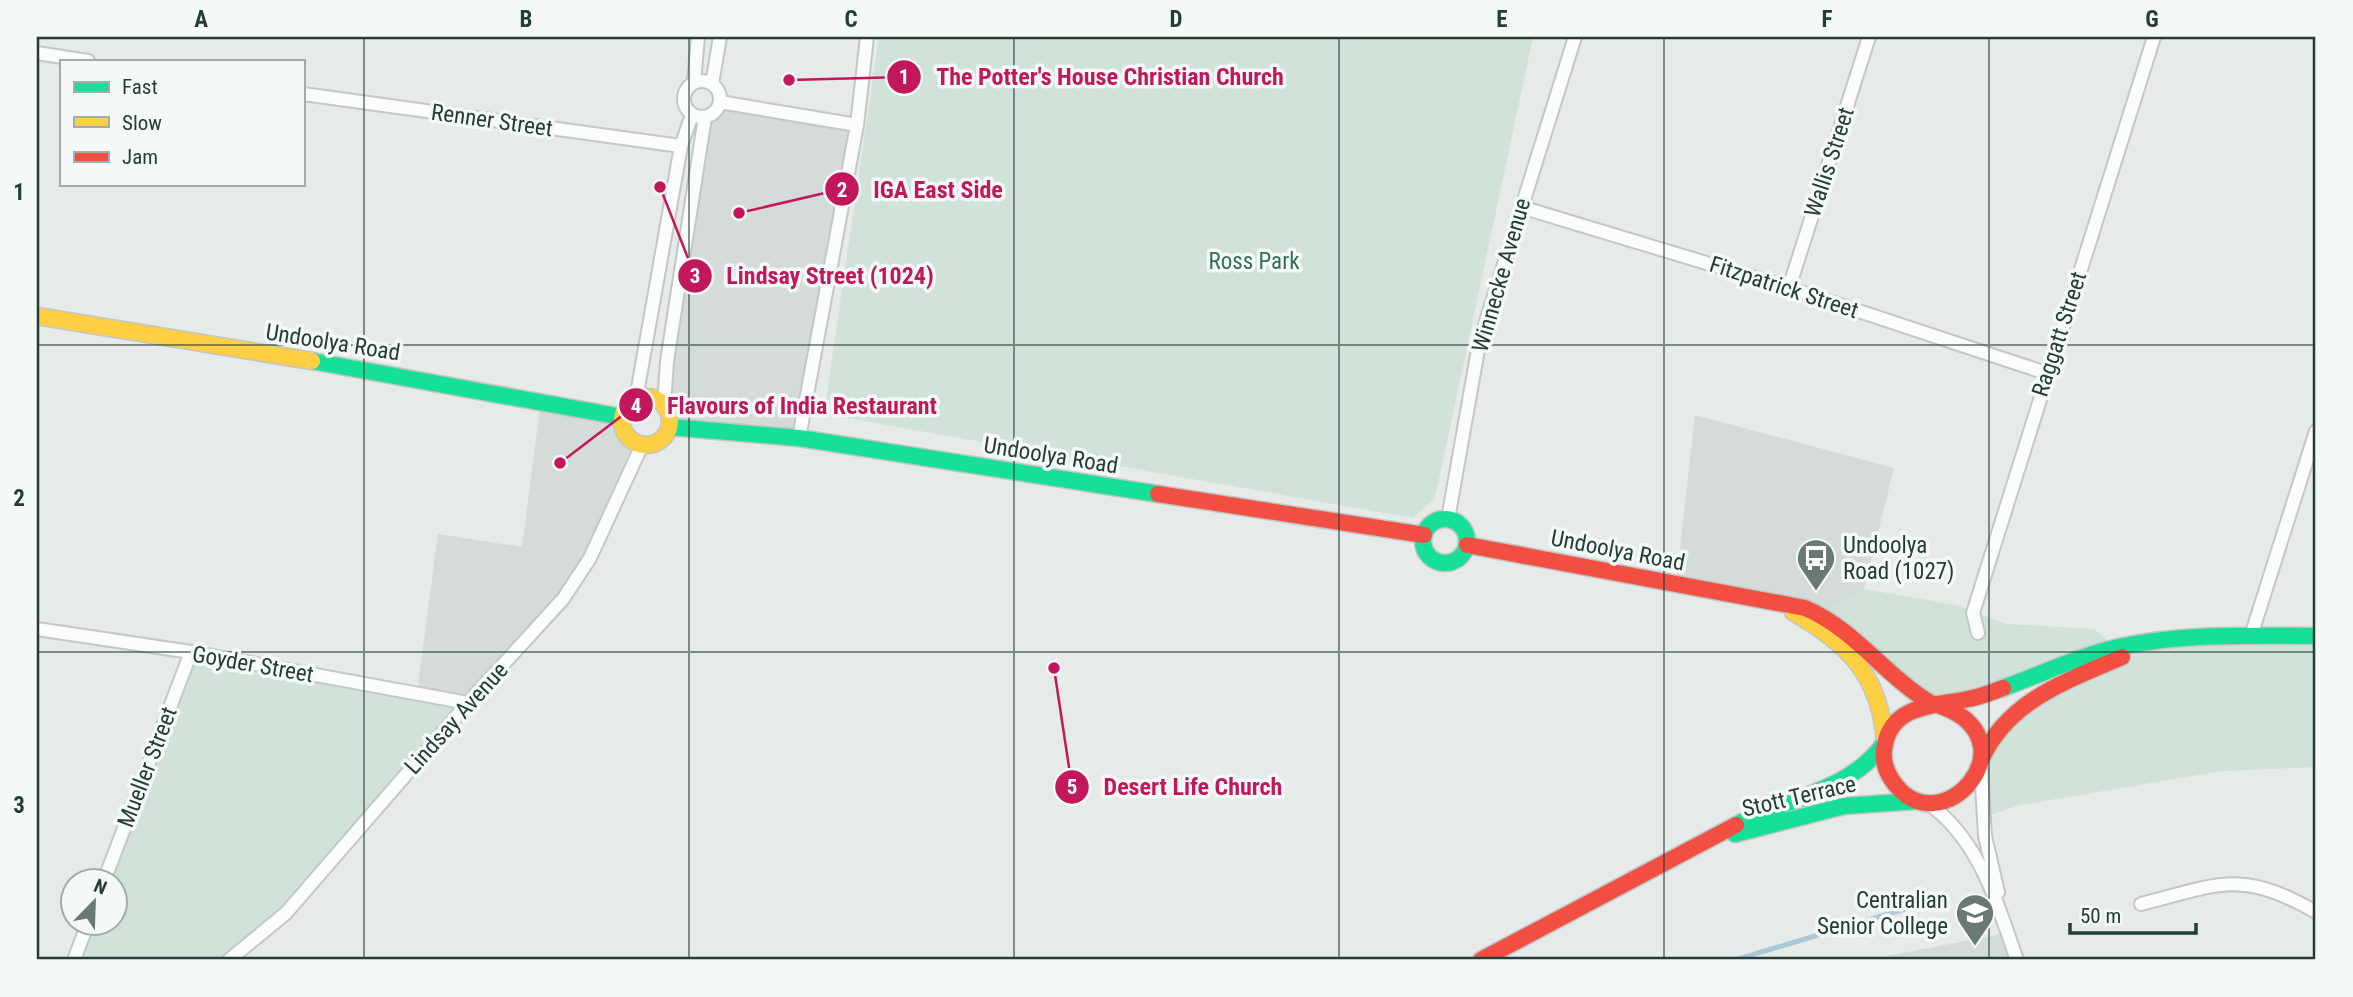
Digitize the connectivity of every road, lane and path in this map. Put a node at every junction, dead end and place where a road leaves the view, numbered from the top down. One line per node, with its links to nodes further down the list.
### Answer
1 (698, 37): 9 (street)
2 (720, 37): 10 (street)
3 (867, 37): 14 (street)
4 (1575, 37): 16 (street, Winnecke Avenue)
5 (1869, 37): 17 (street, Wallis Street)
6 (2154, 37): 19 (street, Raggatt Street)
7 (37, 53): 8 (street)
8 (82, 60)
9 (694, 82): 10 (street); 13 (street)
10 (712, 84): 12 (street)
11 (304, 94): 15 (street, Renner Street)
12 (720, 102): 13 (street); 14 (street)
13 (699, 116): 15 (street); 21 (street)
14 (857, 125): 25 (street)
15 (681, 146): 20 (street)
16 (1521, 207): 17 (street, Fitzpatrick Street); 27 (street, Winnecke Avenue)
17 (1789, 288): 19 (street, Fitzpatrick Street)
18 (37, 316): 22 (main road, Undoolya Road)
19 (2046, 373): 32 (street, Raggatt Street)
20 (636, 399): 21 (main road); 22 (main road)
21 (664, 404): 23 (main road)
22 (622, 417): 26 (main road)
23 (670, 427): 25 (main road, Undoolya Road); 26 (main road)
24 (2316, 431): 33 (street)
25 (799, 439): 28 (main road, Undoolya Road)
26 (642, 445): 37 (street, Lindsay Avenue)
27 (1448, 519): 28 (main road); 29 (main road)
28 (1424, 535): 29 (main road)
29 (1467, 545): 30 (main road, Undoolya Road)
30 (1761, 599): 38 (main road, Undoolya Road); 39 (main road, Undoolya Road)
31 (37, 629): 36 (street, Goyder Street)
32 (1978, 633)
33 (2251, 636): 34 (main road); 35 (main road)
34 (2316, 636)
35 (2190, 640): 38 (main road); 40 (main road)
36 (191, 652): 37 (street, Goyder Street); 43 (street, Mueller Street)
37 (468, 703): 49 (street, Lindsay Avenue)
38 (1933, 704): 39 (main road); 40 (main road, Undoolya Road)
39 (1885, 741): 41 (main road, Undoolya Road); 42 (main road, Stott Terrace)
40 (1981, 762): 41 (main road); 46 (street)
41 (1924, 802): 42 (main road, Stott Terrace); 46 (street)
42 (1689, 850): 50 (main road, Stott Terrace)
43 (109, 867)
44 (2141, 904): 45 (street)
45 (2316, 912)
46 (2007, 933): 51 (street)
47 (83, 937): 48 (street)
48 (74, 960)
49 (229, 960)
50 (1481, 960)
51 (2017, 960)

